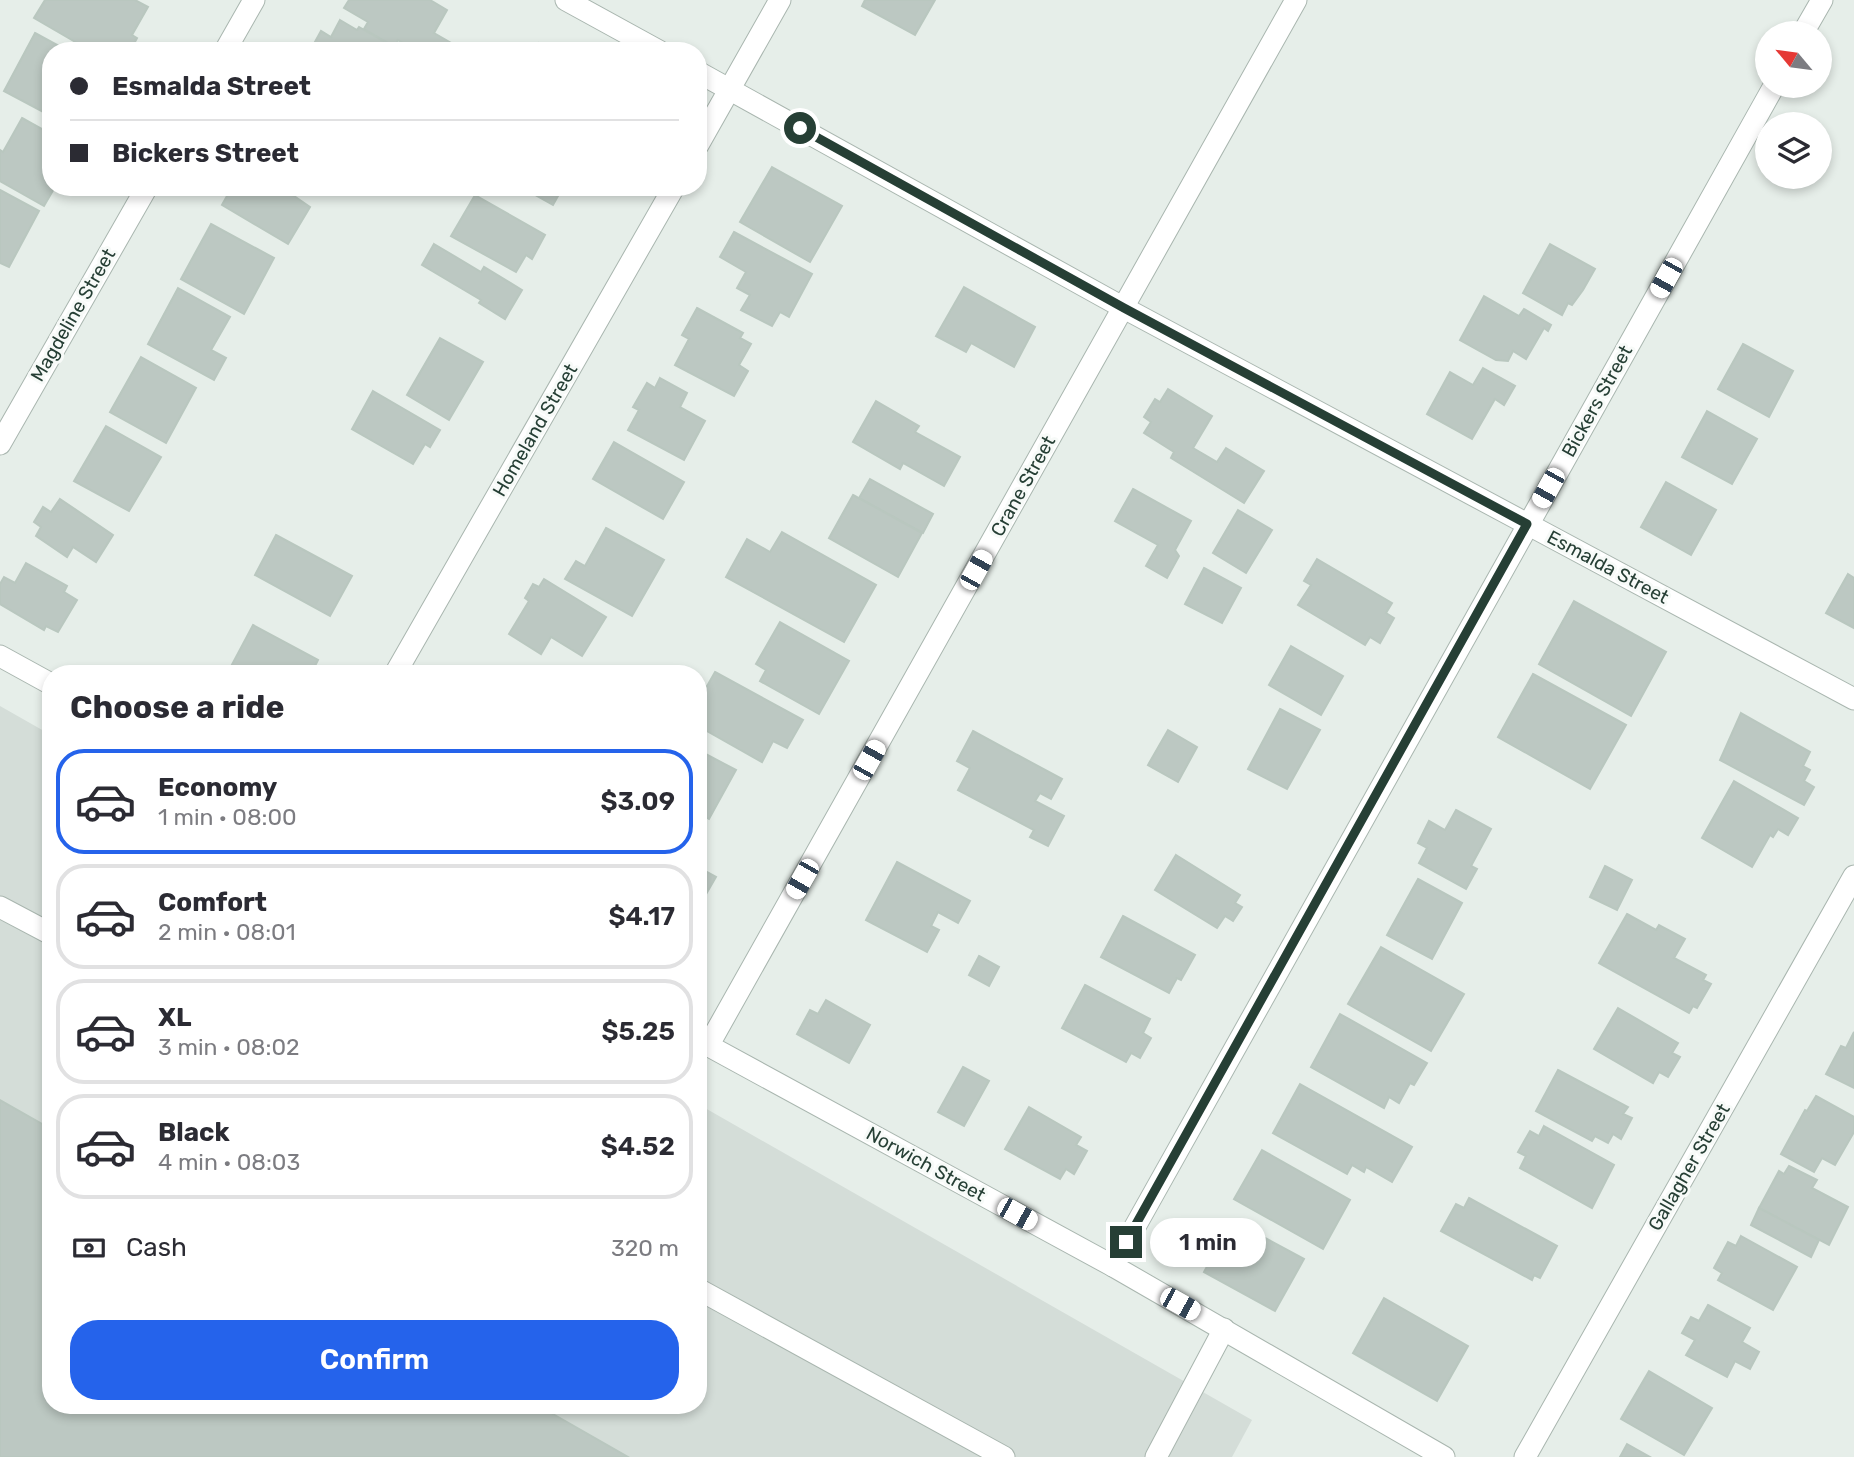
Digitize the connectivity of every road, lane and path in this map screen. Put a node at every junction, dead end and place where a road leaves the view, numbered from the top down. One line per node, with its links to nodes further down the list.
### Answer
1 (254, 0): 7 (street)
2 (566, 0): 8 (street)
3 (780, 0): 10 (street)
4 (1296, 0): 15 (street, Crane Street)
5 (1822, 0): 6 (street)
6 (1810, 21)
7 (230, 42)
8 (643, 42)
9 (707, 77): 10 (street, Esmalda Street)
10 (730, 89): 12 (street); 15 (street, Esmalda Street)
11 (1767, 98): 17 (street, Bickers Street)
12 (707, 129)
13 (142, 196): 16 (street, Magdeline Street)
14 (669, 196): 19 (street, Homeland Street)
15 (1124, 308): 17 (street, Esmalda Street); 25 (street, Crane Street)
16 (0, 444)
17 (1527, 524): 21 (street, Esmalda Street); 27 (street, Bickers Street)
18 (0, 656): 20 (street)
19 (400, 665)
20 (42, 679)
21 (1854, 699)
22 (1854, 876): 33 (street, Gallagher Street)
23 (0, 906): 24 (street)
24 (42, 929)
25 (707, 1036)
26 (707, 1045): 27 (street, Norwich Street)
27 (1112, 1266): 29 (street, Norwich Street)
28 (707, 1295): 30 (street)
29 (1224, 1329): 31 (street); 32 (street, Norwich Street)
30 (1004, 1457)
31 (1156, 1457)
32 (1444, 1457)
33 (1525, 1457)

